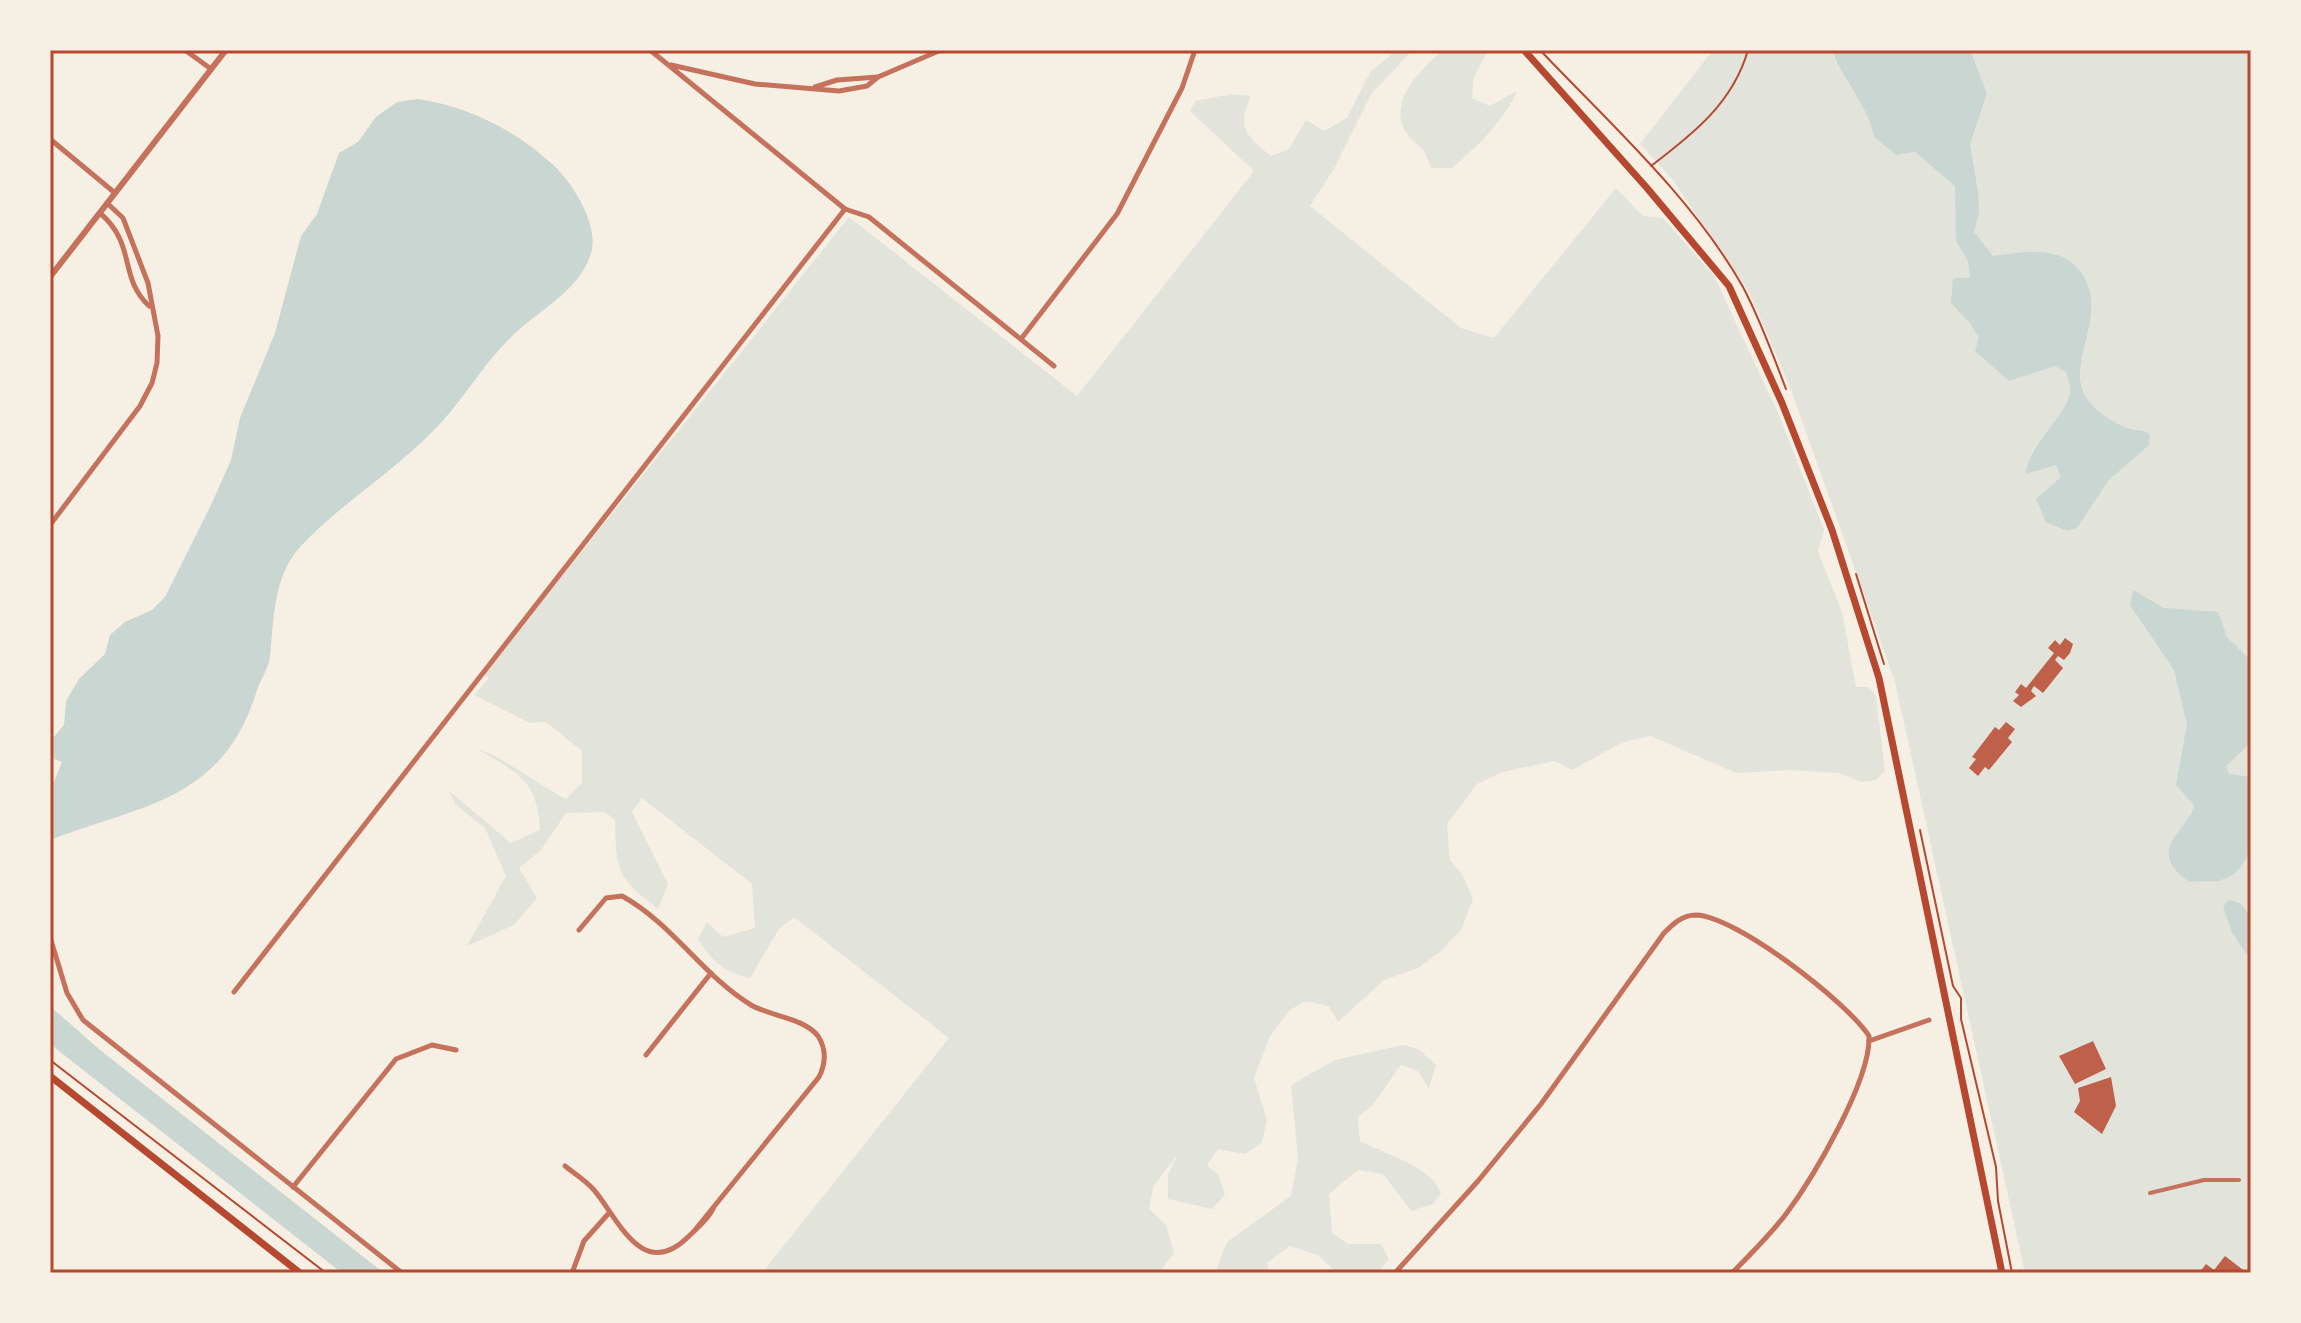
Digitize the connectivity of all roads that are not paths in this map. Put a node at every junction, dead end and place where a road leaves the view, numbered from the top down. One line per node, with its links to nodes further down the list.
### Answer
1 (185, 50): 8 (street)
2 (226, 50): 8 (street)
3 (650, 50): 7 (street)
4 (941, 50): 9 (street)
5 (1195, 50): 18 (street)
6 (1524, 50): 40 (main road)
7 (668, 64): 10 (street); 14 (street)
8 (211, 69): 12 (street)
9 (878, 77): 10 (street); 10 (street)
10 (815, 87)
11 (50, 139): 12 (street)
12 (115, 193): 13 (street)
13 (107, 203): 15 (street); 17 (street)
14 (845, 209): 18 (street); 24 (street)
15 (100, 213): 16 (street); 17 (street)
16 (50, 277)
17 (150, 307): 20 (street)
18 (1021, 339): 19 (street)
19 (1054, 366)
20 (50, 525)
21 (579, 930): 23 (street)
22 (50, 937): 32 (street)
23 (711, 973): 28 (street); 34 (street)
24 (234, 992)
25 (1929, 1020): 26 (street)
26 (1869, 1041): 38 (street); 39 (street)
27 (456, 1050): 32 (street)
28 (646, 1055)
29 (50, 1076): 35 (main road)
30 (565, 1166): 34 (street)
31 (2239, 1180): 33 (street)
32 (293, 1187): 36 (street)
33 (2150, 1193)
34 (609, 1213): 37 (street)
35 (300, 1273)
36 (402, 1273)
37 (572, 1273)
38 (1395, 1273)
39 (1732, 1273)
40 (2002, 1273)

